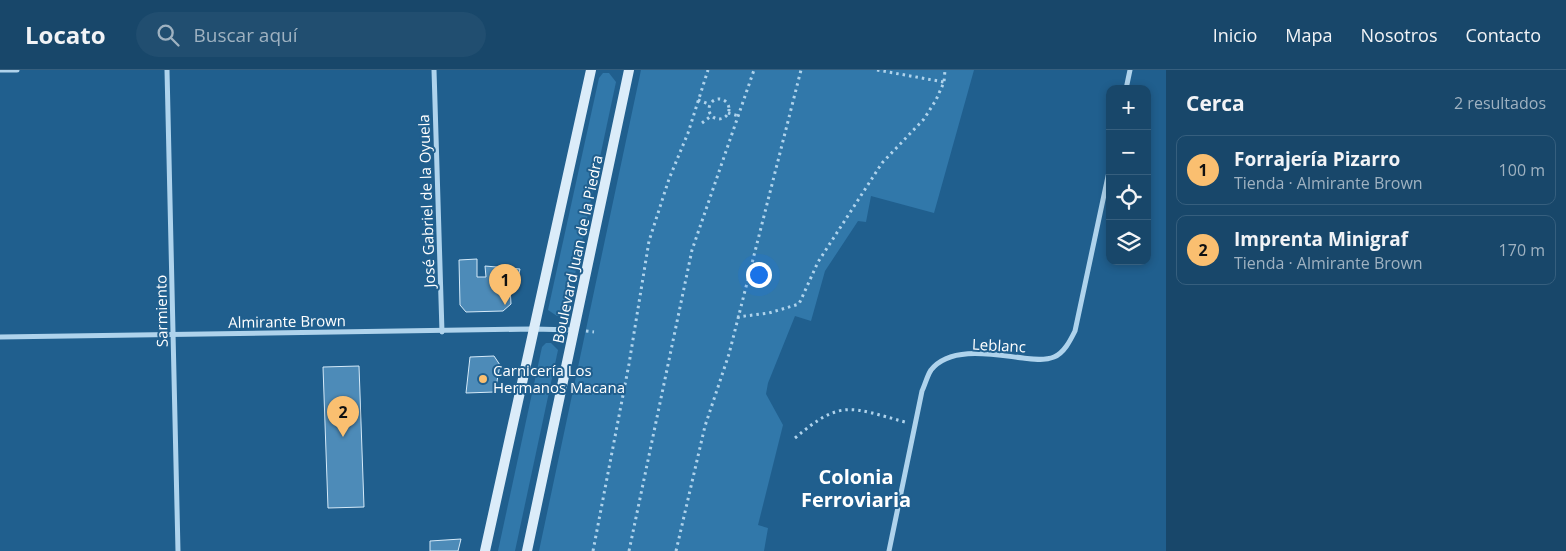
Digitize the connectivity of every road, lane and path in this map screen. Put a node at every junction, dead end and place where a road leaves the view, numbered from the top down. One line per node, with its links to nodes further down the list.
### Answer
1 (0, 70): 2 (street)
2 (17, 70)
3 (167, 70): 26 (street, Sarmiento)
4 (434, 70): 25 (street, José Gabriel de la Oyuela)
5 (591, 70): 23 (main road, Boulevard Juan de la Piedra)
6 (629, 70): 24 (main road, Boulevard Juan de la Piedra)
7 (708, 70): 15 (path)
8 (754, 70): 19 (path)
9 (801, 70): 22 (path)
10 (877, 70): 13 (path)
11 (945, 70): 13 (path)
12 (1130, 70): 14 (street)
13 (944, 82): 22 (path)
14 (1127, 85)
15 (698, 100): 16 (path); 33 (path)
16 (709, 104): 17 (path); 18 (path)
17 (728, 113): 18 (path); 19 (path)
18 (710, 116): 20 (path)
19 (739, 116): 34 (path)
20 (702, 123)
21 (1108, 175): 28 (street, Leblanc)
22 (737, 317): 35 (path)
23 (533, 329): 24 (street, Almirante Brown); 25 (street, Almirante Brown); 31 (main road, Boulevard Juan de la Piedra)
24 (575, 330): 32 (main road, Boulevard Juan de la Piedra)
25 (442, 332): 26 (street, Almirante Brown)
26 (174, 335): 27 (street, Almirante Brown); 30 (street, Sarmiento)
27 (0, 337)
28 (915, 424): 29 (path); 36 (street, Leblanc)
29 (795, 438)
30 (178, 551)
31 (485, 551)
32 (527, 551)
33 (594, 551)
34 (629, 551)
35 (676, 551)
36 (889, 551)

